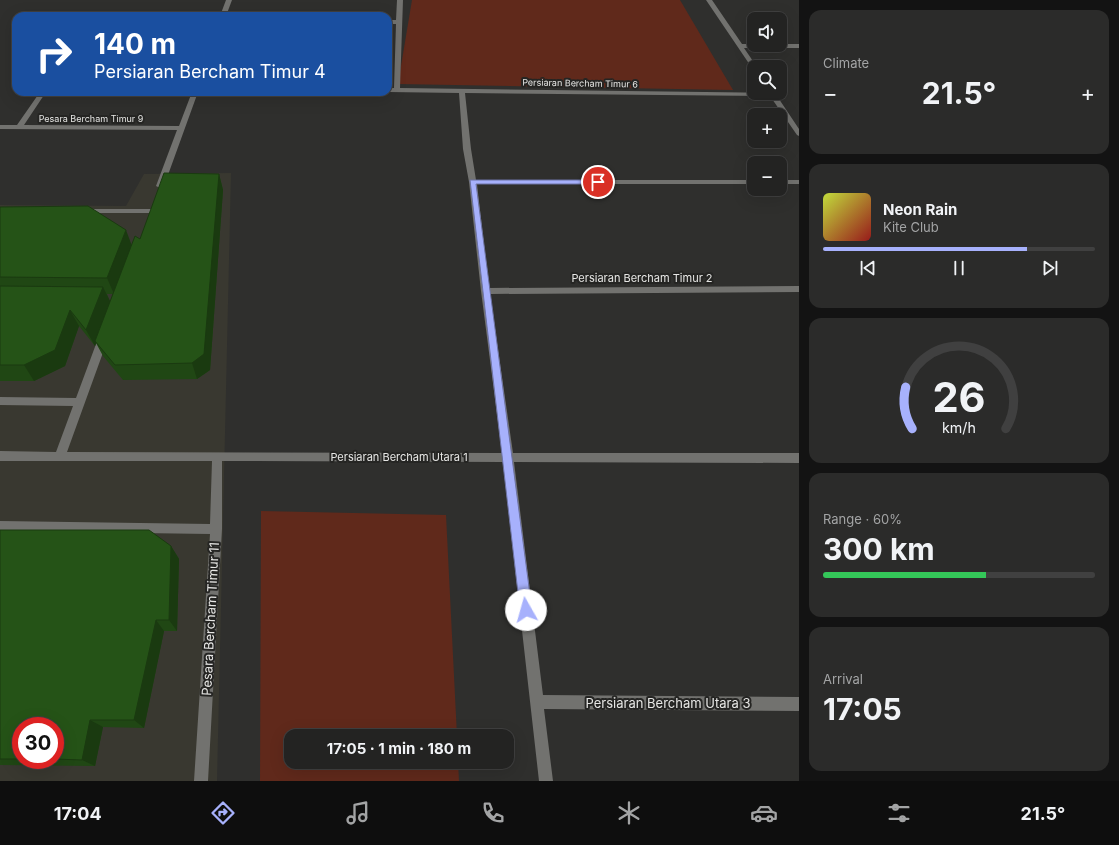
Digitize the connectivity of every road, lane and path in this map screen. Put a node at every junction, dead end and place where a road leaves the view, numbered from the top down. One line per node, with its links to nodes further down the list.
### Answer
1 (229, 0): 4 (street)
2 (400, 0): 6 (street)
3 (709, 0): 7 (street)
4 (224, 12)
5 (392, 22): 6 (street)
6 (399, 22): 11 (street)
7 (740, 46): 8 (street); 9 (street)
8 (799, 46)
9 (749, 60)
10 (392, 90): 11 (street, Persiaran Bercham Timur 6)
11 (397, 90): 12 (street, Persiaran Bercham Timur 6)
12 (462, 91): 13 (street, Persiaran Bercham Timur 6); 21 (street)
13 (747, 94)
14 (40, 96): 18 (street)
15 (194, 96): 19 (street)
16 (775, 100): 20 (street)
17 (0, 127): 18 (street, Pesara Bercham Timur 9)
18 (19, 127): 19 (street, Pesara Bercham Timur 9)
19 (182, 128): 25 (street)
20 (799, 134)
21 (473, 182): 22 (street); 27 (street)
22 (747, 182)
23 (787, 182): 24 (street)
24 (799, 182)
25 (79, 211)
26 (799, 289): 27 (street, Persiaran Bercham Timur 2)
27 (485, 290): 34 (street)
28 (108, 328): 30 (street)
29 (0, 401): 30 (street)
30 (80, 402): 32 (street)
31 (0, 456): 32 (street, Persiaran Bercham Utara 1)
32 (60, 456): 33 (street, Persiaran Bercham Utara 1)
33 (217, 456): 34 (street, Persiaran Bercham Utara 1); 37 (street, Pesara Bercham Timur 11)
34 (508, 457): 35 (street, Persiaran Bercham Utara 1); 38 (street)
35 (799, 458)
36 (0, 526): 37 (street)
37 (216, 529): 40 (street, Pesara Bercham Timur 11)
38 (536, 702): 39 (street, Persiaran Bercham Utara 3); 41 (street)
39 (799, 704)
40 (201, 781)
41 (546, 781)

